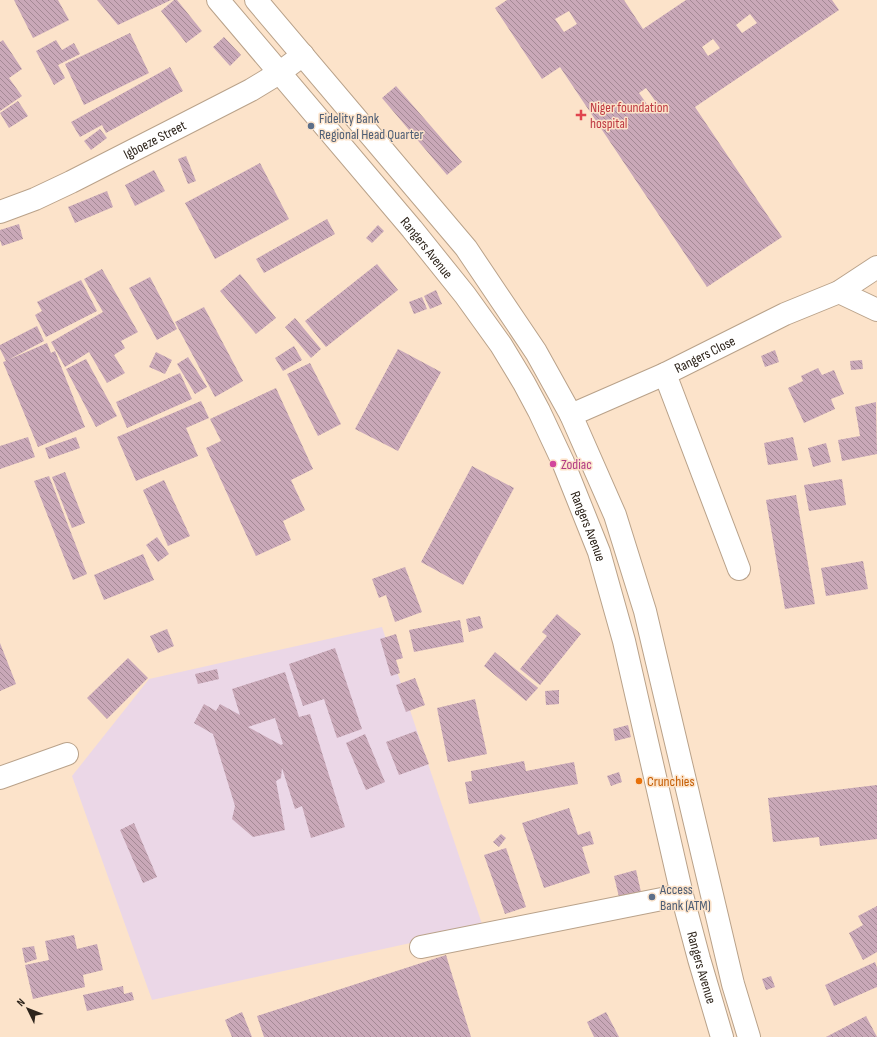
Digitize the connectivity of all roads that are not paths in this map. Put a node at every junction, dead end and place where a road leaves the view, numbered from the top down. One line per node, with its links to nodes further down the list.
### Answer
1 (218, 0): 4 (main road, Rangers Avenue)
2 (256, 0): 3 (main road, Rangers Avenue)
3 (303, 55): 4 (main road, Igboeze Street); 10 (main road, Rangers Avenue)
4 (279, 73): 5 (main road, Igboeze Street); 14 (main road, Rangers Avenue)
5 (0, 212)
6 (877, 267): 7 (main road, Rangers Close)
7 (839, 292): 8 (main road); 9 (main road, Rangers Close)
8 (877, 310)
9 (665, 374): 10 (main road, Rangers Close); 11 (main road)
10 (571, 415): 17 (main road, Rangers Avenue)
11 (739, 569)
12 (67, 754): 13 (main road)
13 (0, 778)
14 (682, 895): 15 (main road); 16 (main road, Rangers Avenue)
15 (421, 947)
16 (722, 1037)
17 (749, 1037)

